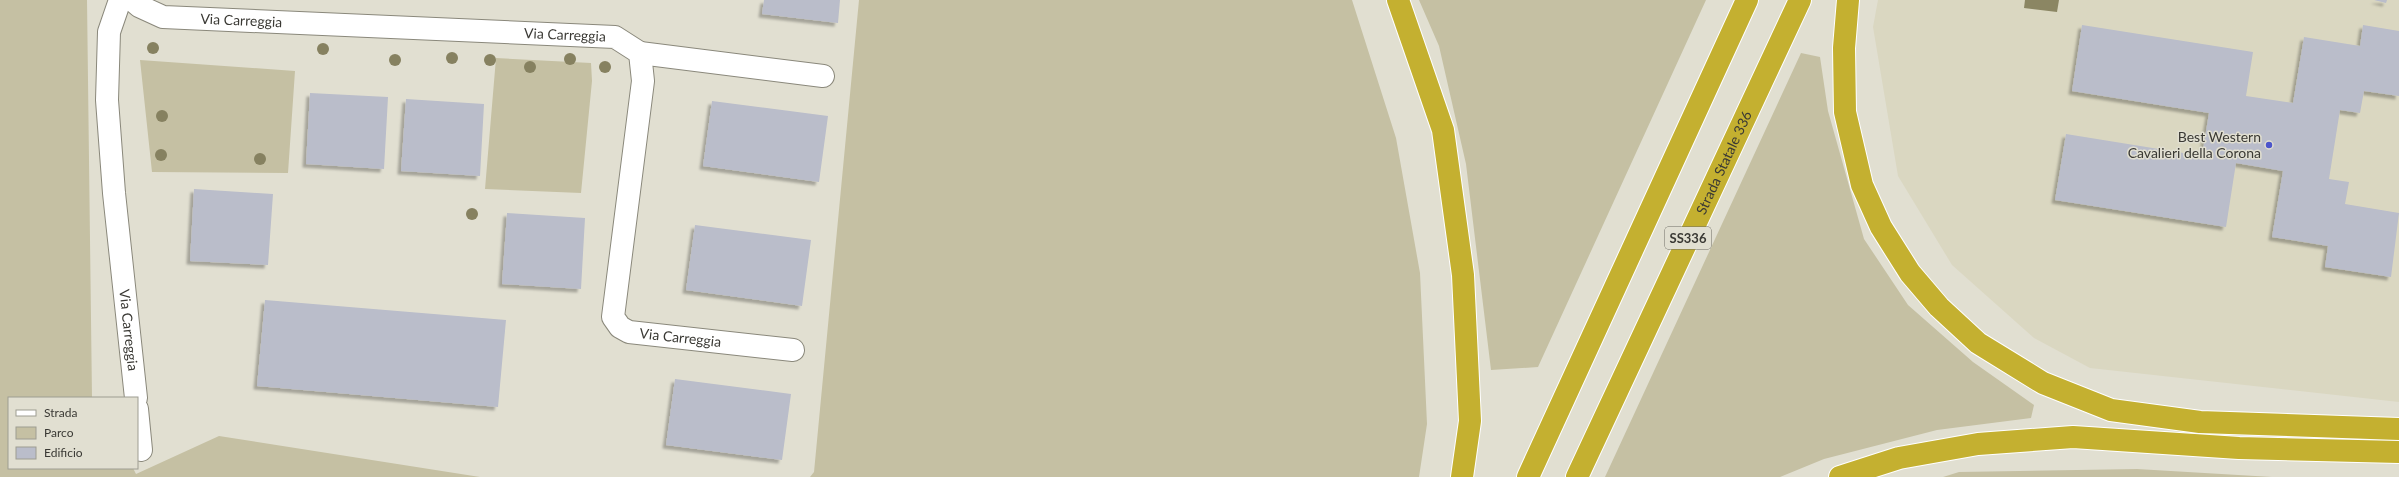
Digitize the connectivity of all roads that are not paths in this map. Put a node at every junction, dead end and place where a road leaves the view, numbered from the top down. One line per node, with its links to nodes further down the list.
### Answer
1 (120, 0): 10 (street, Via Carreggia)
2 (132, 0): 7 (street, Via Carreggia)
3 (1398, 0): 15 (highway)
4 (1747, 0): 16 (highway, SS336)
5 (1800, 0): 17 (highway, Strada Statale 336 / SS336)
6 (1848, 0): 12 (highway)
7 (640, 53): 8 (street); 9 (street, Via Carreggia)
8 (824, 76)
9 (793, 350)
10 (136, 397)
11 (138, 419): 13 (street)
12 (2399, 429)
13 (141, 450)
14 (2399, 452): 18 (highway)
15 (1462, 477)
16 (1528, 477)
17 (1577, 477)
18 (1840, 477)

